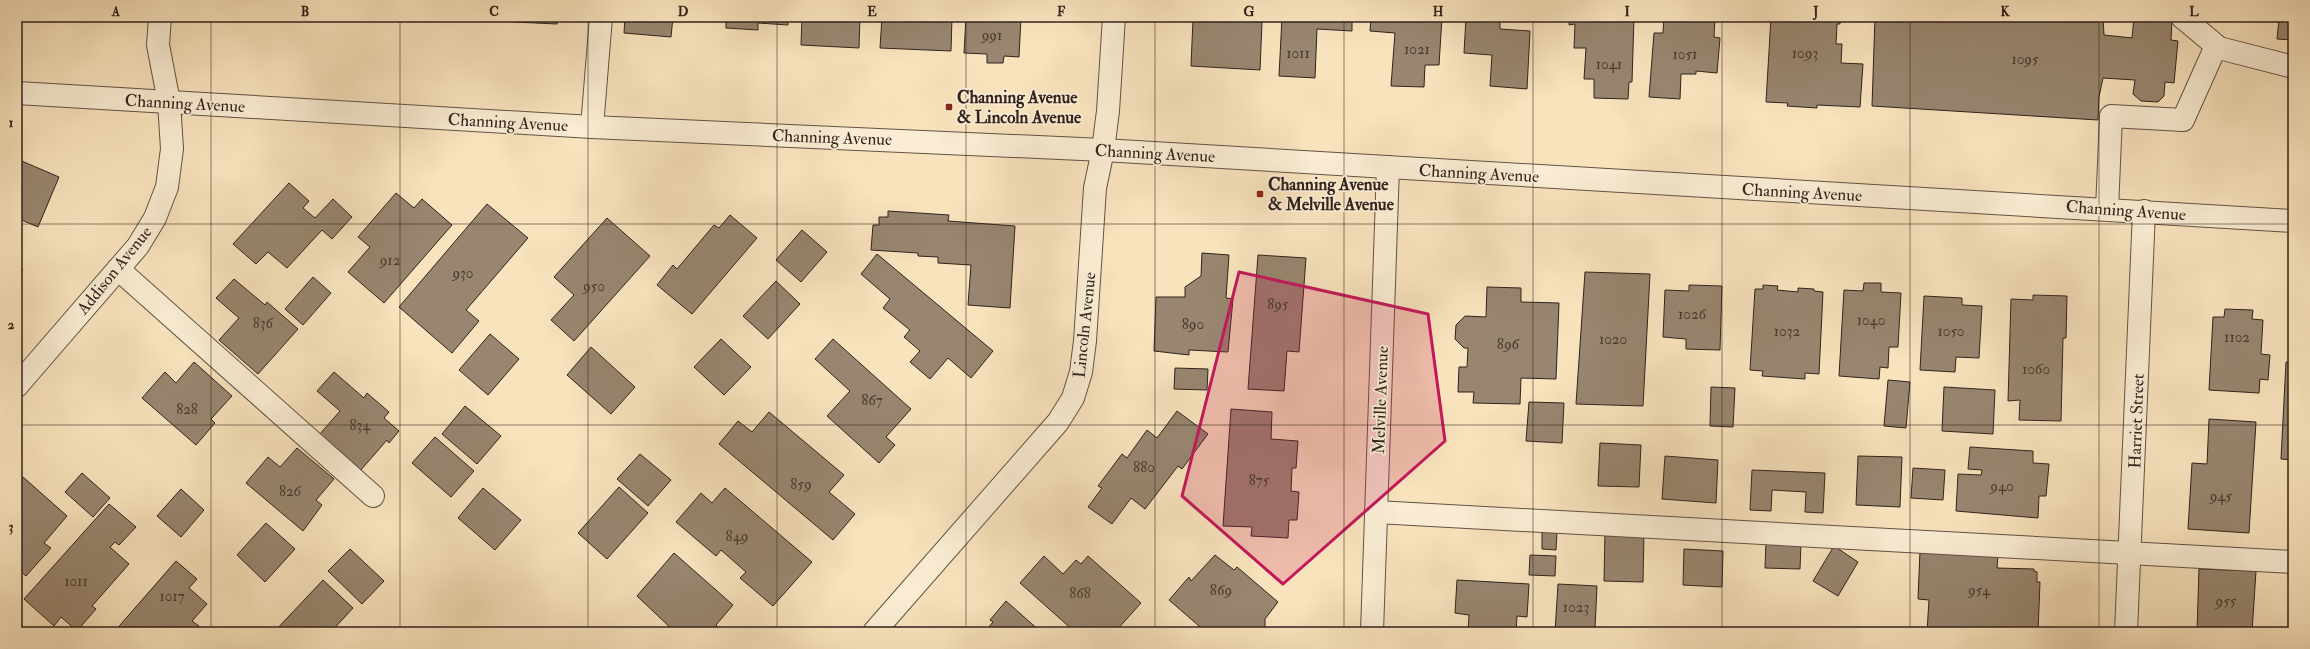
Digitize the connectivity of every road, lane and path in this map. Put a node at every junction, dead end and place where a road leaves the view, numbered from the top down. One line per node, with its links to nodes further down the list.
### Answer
1 (160, 17): 8 (street, Addison Avenue)
2 (601, 17): 9 (street)
3 (1114, 17): 10 (street, Lincoln Avenue)
4 (2182, 17): 5 (street)
5 (2216, 46): 6 (street); 12 (street)
6 (2293, 67)
7 (17, 93): 8 (street, Channing Avenue)
8 (169, 102): 9 (street, Channing Avenue); 15 (street, Addison Avenue)
9 (592, 127): 10 (street, Channing Avenue)
10 (1103, 150): 11 (street, Channing Avenue); 21 (street, Lincoln Avenue)
11 (1388, 167): 12 (street, Channing Avenue); 18 (street, Melville Avenue)
12 (2107, 209): 13 (street, Channing Avenue)
13 (2144, 211): 14 (street, Channing Avenue); 19 (street, Harriet Street)
14 (2293, 221)
15 (118, 269): 16 (street, Addison Avenue); 17 (street)
16 (17, 386)
17 (373, 496)
18 (1376, 512): 19 (street); 22 (street, Melville Avenue)
19 (2130, 553): 20 (street); 23 (street, Harriet Street)
20 (2293, 562)
21 (874, 632)
22 (1372, 632)
23 (2126, 632)

